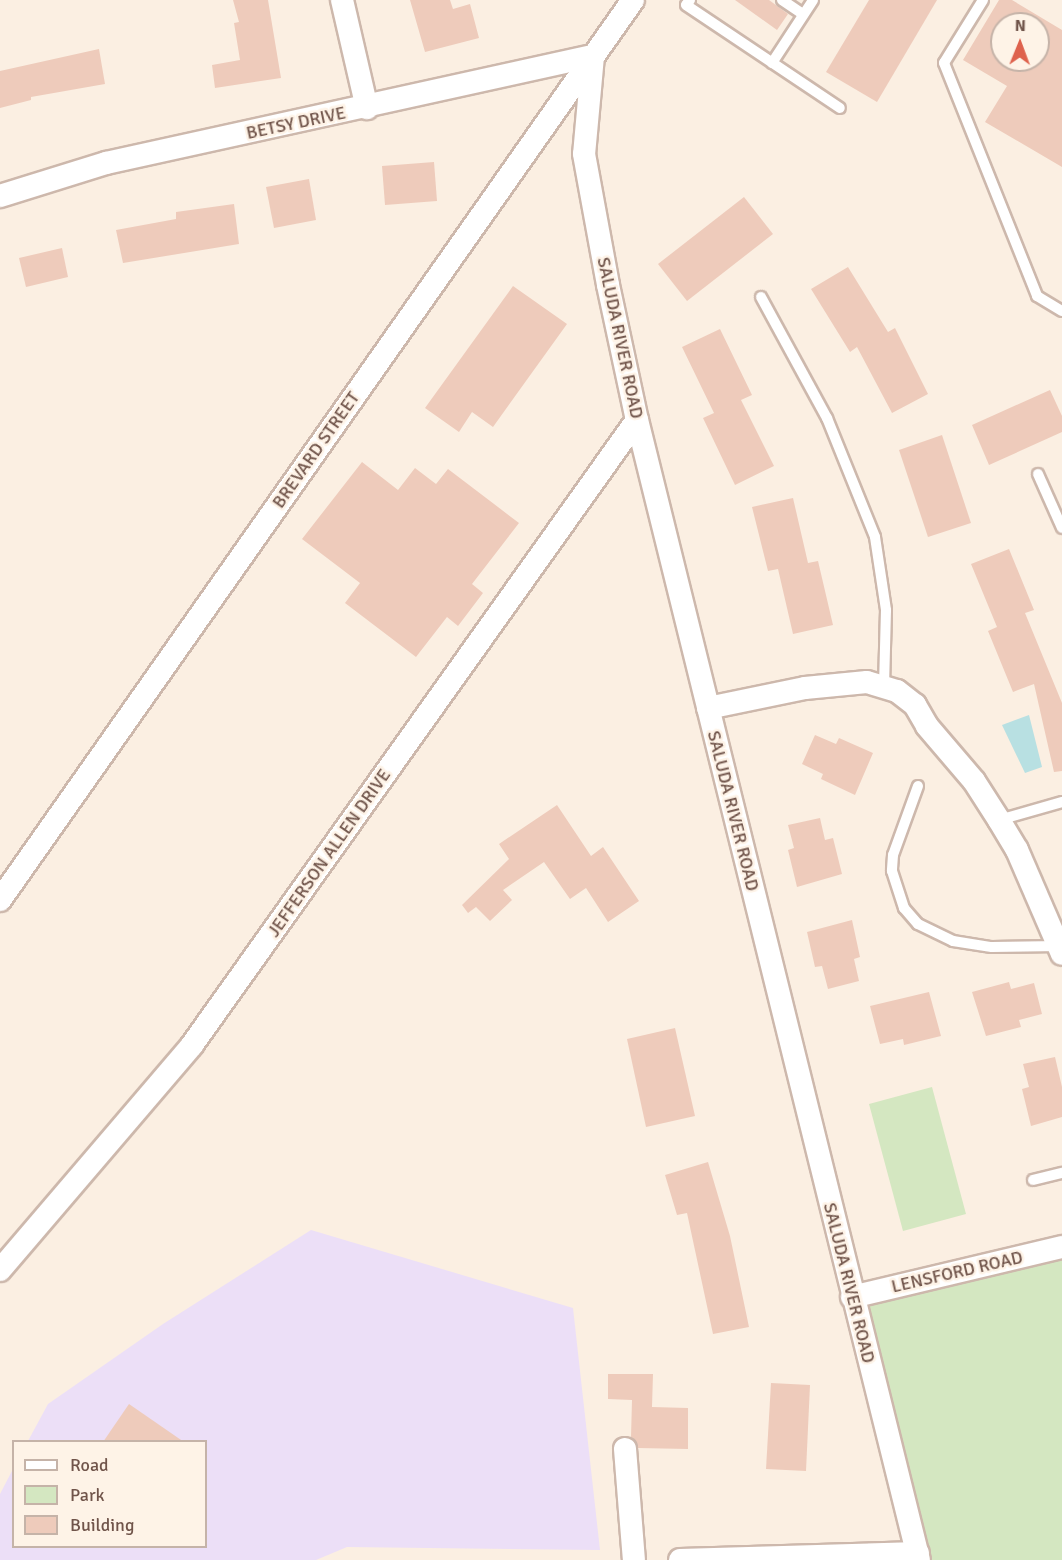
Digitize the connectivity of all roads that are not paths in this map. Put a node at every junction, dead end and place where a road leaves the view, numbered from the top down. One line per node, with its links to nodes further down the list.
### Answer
1 (342, 0): 10 (street)
2 (633, 0): 8 (street, BREVARD STREET)
3 (690, 0): 9 (lane)
4 (782, 0): 7 (lane)
5 (813, 0): 7 (lane)
6 (983, 0): 14 (lane)
7 (803, 14): 9 (lane)
8 (594, 56): 10 (street, BETSY DRIVE); 15 (street, SALUDA RIVER ROAD); 23 (street, BREVARD STREET)
9 (772, 63): 11 (lane)
10 (367, 108): 12 (street, BETSY DRIVE)
11 (840, 108)
12 (0, 196)
13 (761, 297): 18 (lane)
14 (1062, 311)
15 (637, 420): 19 (street, SALUDA RIVER ROAD); 28 (street, JEFFERSON ALLEN DRIVE)
16 (1038, 474): 17 (lane)
17 (1062, 528)
18 (884, 685): 19 (street); 22 (street)
19 (708, 708): 29 (street, SALUDA RIVER ROAD)
20 (918, 786): 24 (lane)
21 (1062, 802): 22 (lane)
22 (999, 820): 24 (street)
23 (0, 900)
24 (1060, 950)
25 (1062, 1173): 26 (lane)
26 (1033, 1180)
27 (1062, 1247): 29 (street, LENSFORD ROAD)
28 (0, 1270)
29 (852, 1297): 31 (street, SALUDA RIVER ROAD)
30 (625, 1449): 32 (street)
31 (918, 1556): 33 (street)
32 (634, 1560)
33 (680, 1560)

